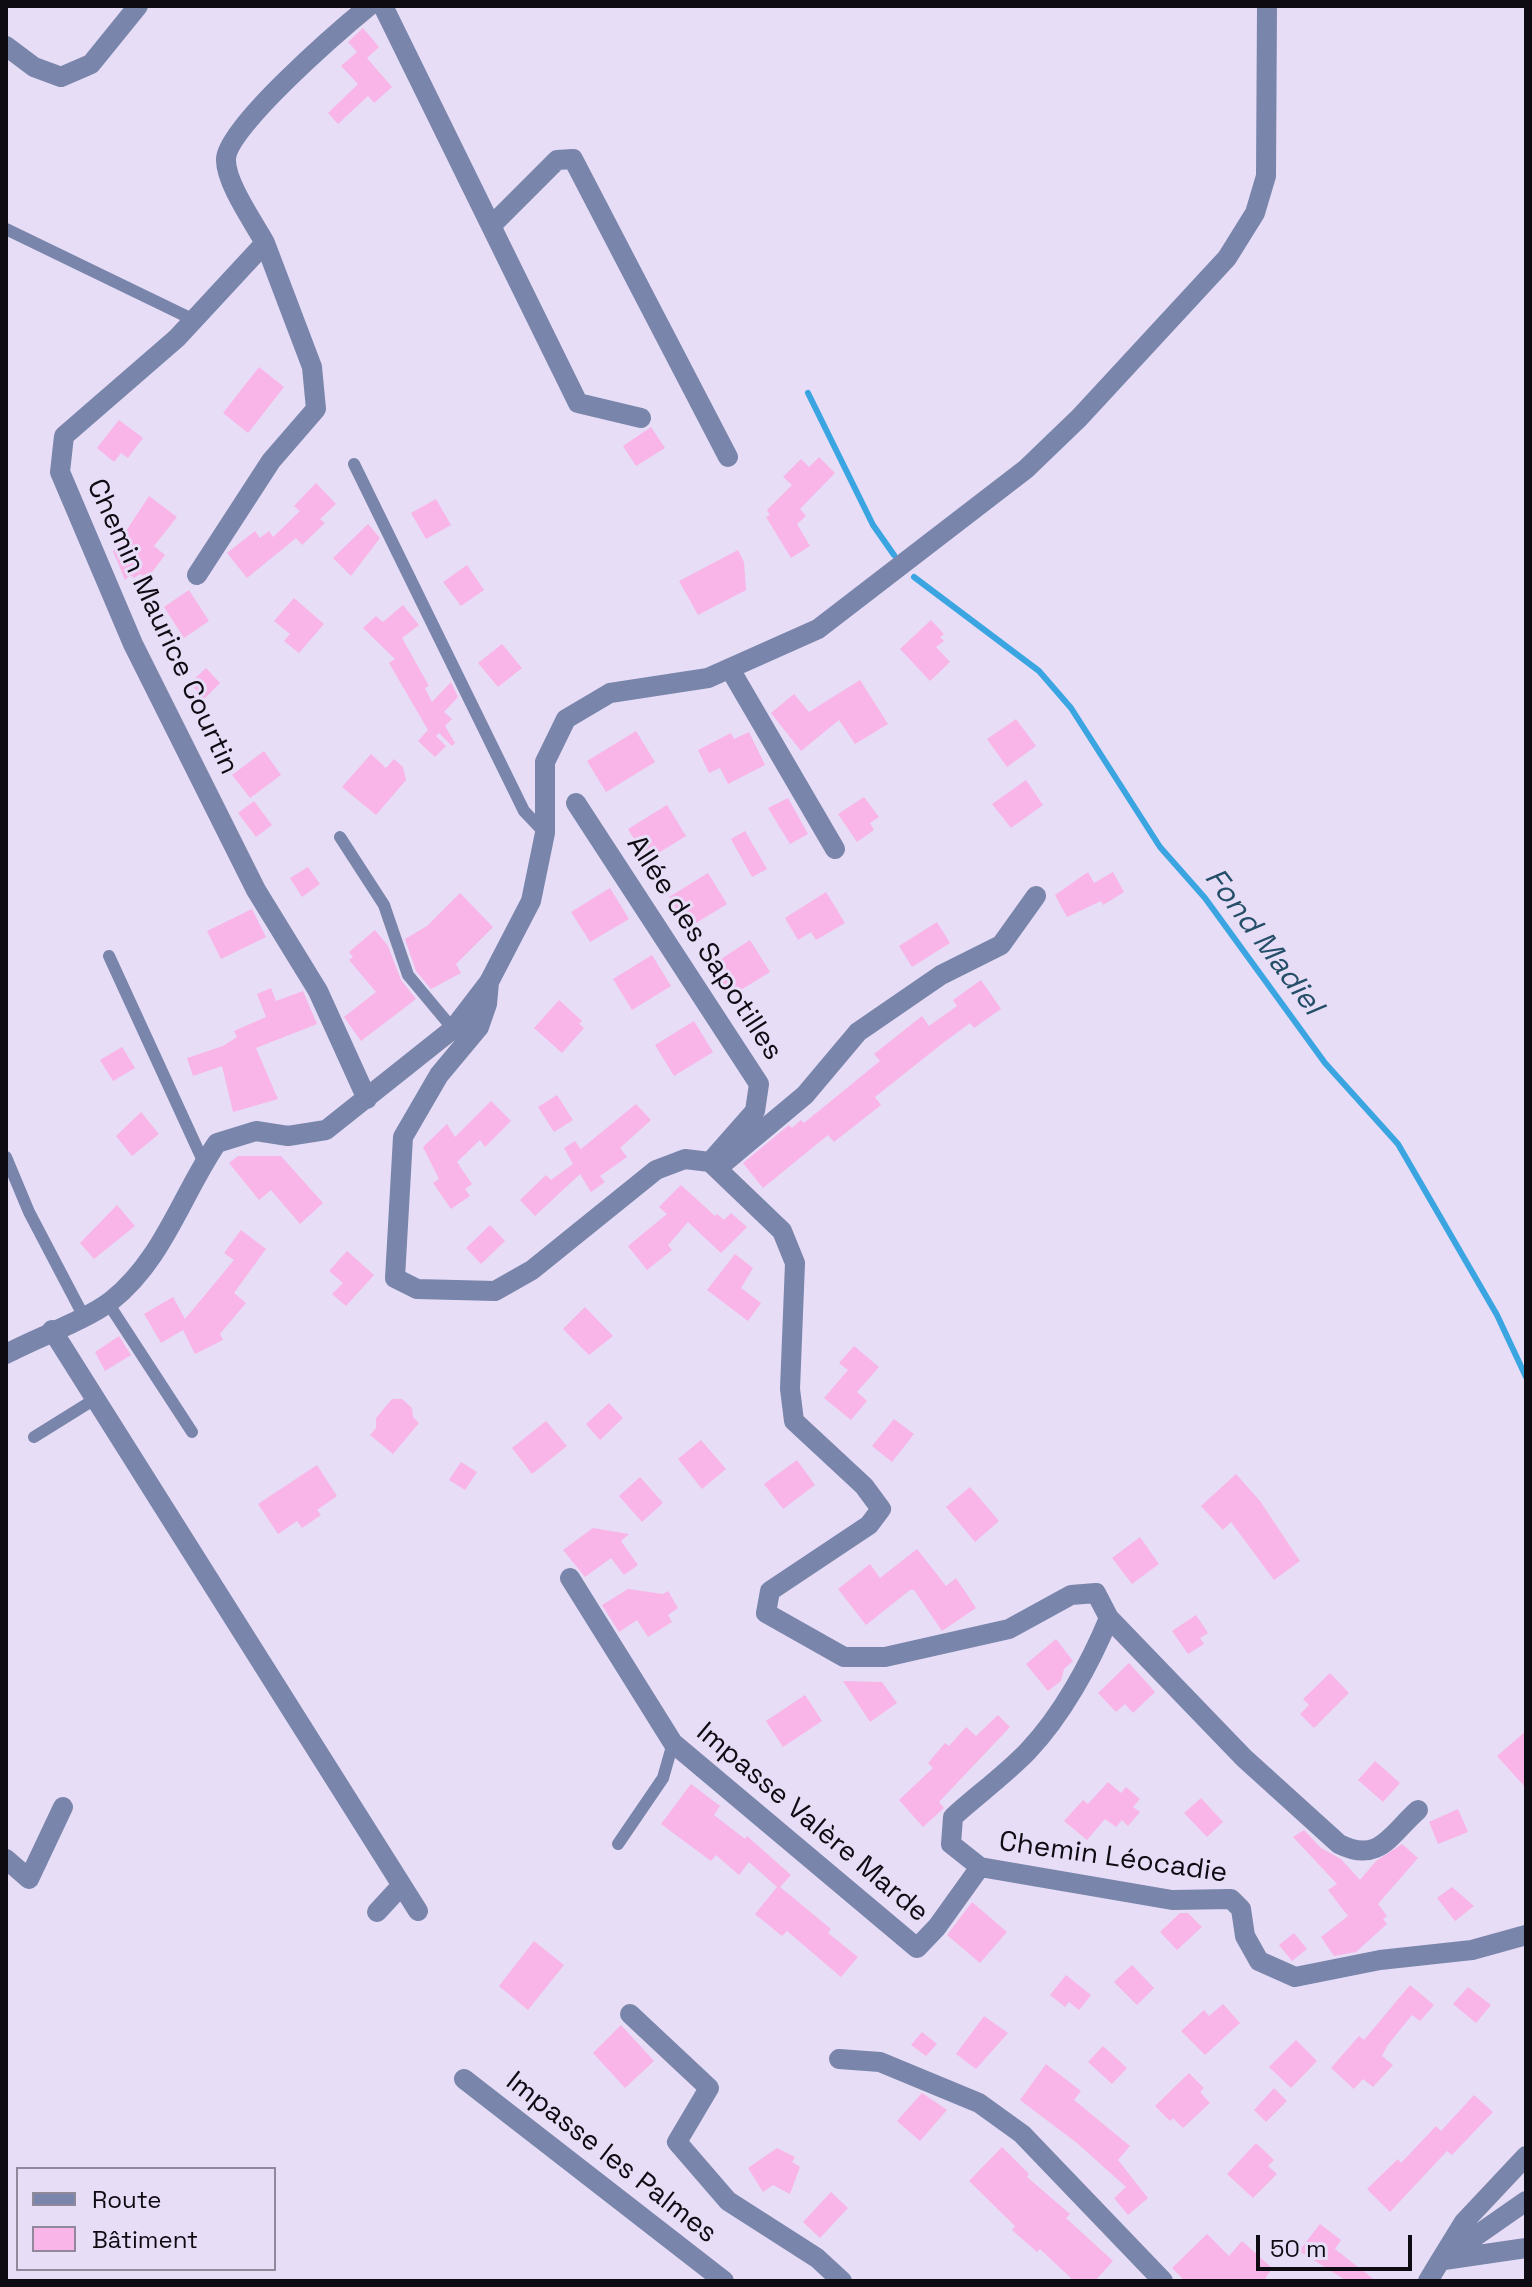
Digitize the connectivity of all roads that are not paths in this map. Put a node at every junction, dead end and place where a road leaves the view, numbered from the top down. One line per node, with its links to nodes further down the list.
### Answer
1 (138, 6): 5 (street)
2 (369, 6): 8 (street)
3 (383, 6): 6 (street)
4 (1267, 6): 14 (street)
5 (6, 46)
6 (491, 226): 10 (street); 11 (street)
7 (6, 229): 9 (lane)
8 (265, 243): 9 (street, Chemin Maurice Courtin); 13 (street)
9 (194, 320): 23 (street, Chemin Maurice Courtin)
10 (641, 418)
11 (728, 457)
12 (354, 464): 16 (lane)
13 (197, 575)
14 (730, 669): 16 (street); 18 (street)
15 (576, 803): 26 (street, Allée des Sapotilles)
16 (545, 833): 21 (street)
17 (340, 837): 22 (lane)
18 (835, 849)
19 (1036, 896): 26 (street)
20 (109, 956): 25 (lane)
21 (489, 982): 22 (street); 26 (street)
22 (453, 1029): 23 (street)
23 (367, 1099): 25 (street)
24 (6, 1157): 28 (lane)
25 (204, 1163): 27 (street)
26 (713, 1165): 35 (street)
27 (108, 1303): 28 (street); 32 (lane)
28 (83, 1315): 29 (street)
29 (52, 1330): 30 (street); 31 (street)
30 (6, 1354)
31 (95, 1399): 33 (lane); 42 (street)
32 (192, 1432)
33 (34, 1437)
34 (570, 1578): 36 (street, Impasse Valère Marde)
35 (1109, 1618): 38 (street); 41 (street, Chemin Léocadie)
36 (673, 1743): 39 (lane); 46 (street, Impasse Valère Marde)
37 (63, 1807): 40 (street)
38 (1418, 1810)
39 (618, 1844)
40 (6, 1859)
41 (980, 1867): 45 (street, Chemin Léocadie); 46 (street, Chemin Léocadie)
42 (401, 1886): 43 (street); 44 (street)
43 (418, 1911)
44 (377, 1912)
45 (1526, 1935)
46 (917, 1948)
47 (630, 2014): 55 (street)
48 (839, 2059): 56 (street)
49 (464, 2079): 54 (street, Impasse les Palmes)
50 (1526, 2156): 53 (street)
51 (1526, 2201): 53 (street)
52 (1526, 2248): 53 (street)
53 (1440, 2261): 57 (street)
54 (724, 2281)
55 (842, 2281)
56 (1163, 2281)
57 (1428, 2281)

